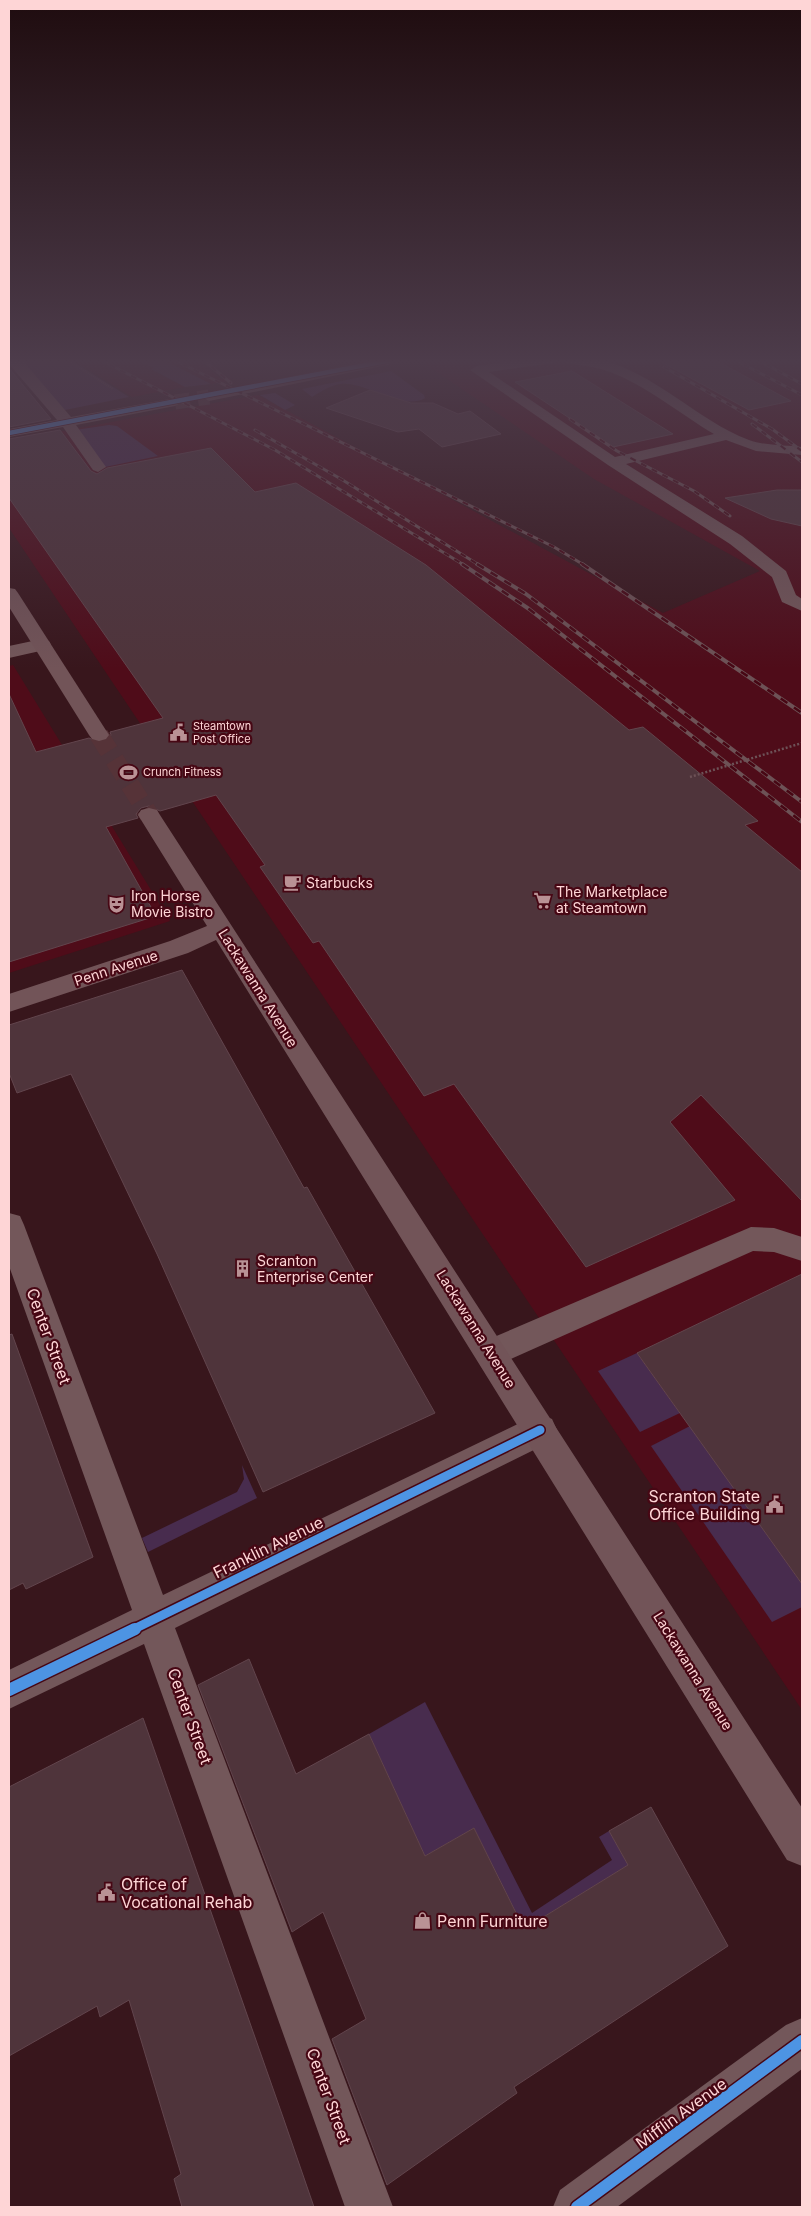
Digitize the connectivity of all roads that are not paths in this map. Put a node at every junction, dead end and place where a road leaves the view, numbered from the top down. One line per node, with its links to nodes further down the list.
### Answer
1 (95, 462): 3 (street)
2 (613, 462): 5 (street)
3 (98, 467)
4 (9, 592): 6 (main road)
5 (802, 606)
6 (42, 645): 7 (street); 8 (main road)
7 (9, 652)
8 (99, 735)
9 (149, 814): 10 (main road, Lackawanna Avenue)
10 (221, 929): 11 (main road, Penn Avenue); 15 (main road, Lackawanna Avenue)
11 (9, 1003)
12 (9, 1225): 14 (street, Center Street)
13 (802, 1249): 15 (street)
14 (15, 1262): 17 (street, Center Street)
15 (491, 1353): 16 (main road, Lackawanna Avenue)
16 (540, 1430): 17 (street, Franklin Avenue); 19 (main road, Lackawanna Avenue)
17 (154, 1618): 18 (street, Franklin Avenue); 21 (street, Center Street)
18 (9, 1690)
19 (802, 1845)
20 (802, 2041): 22 (street, Mifflin Avenue)
21 (369, 2207)
22 (576, 2207)

